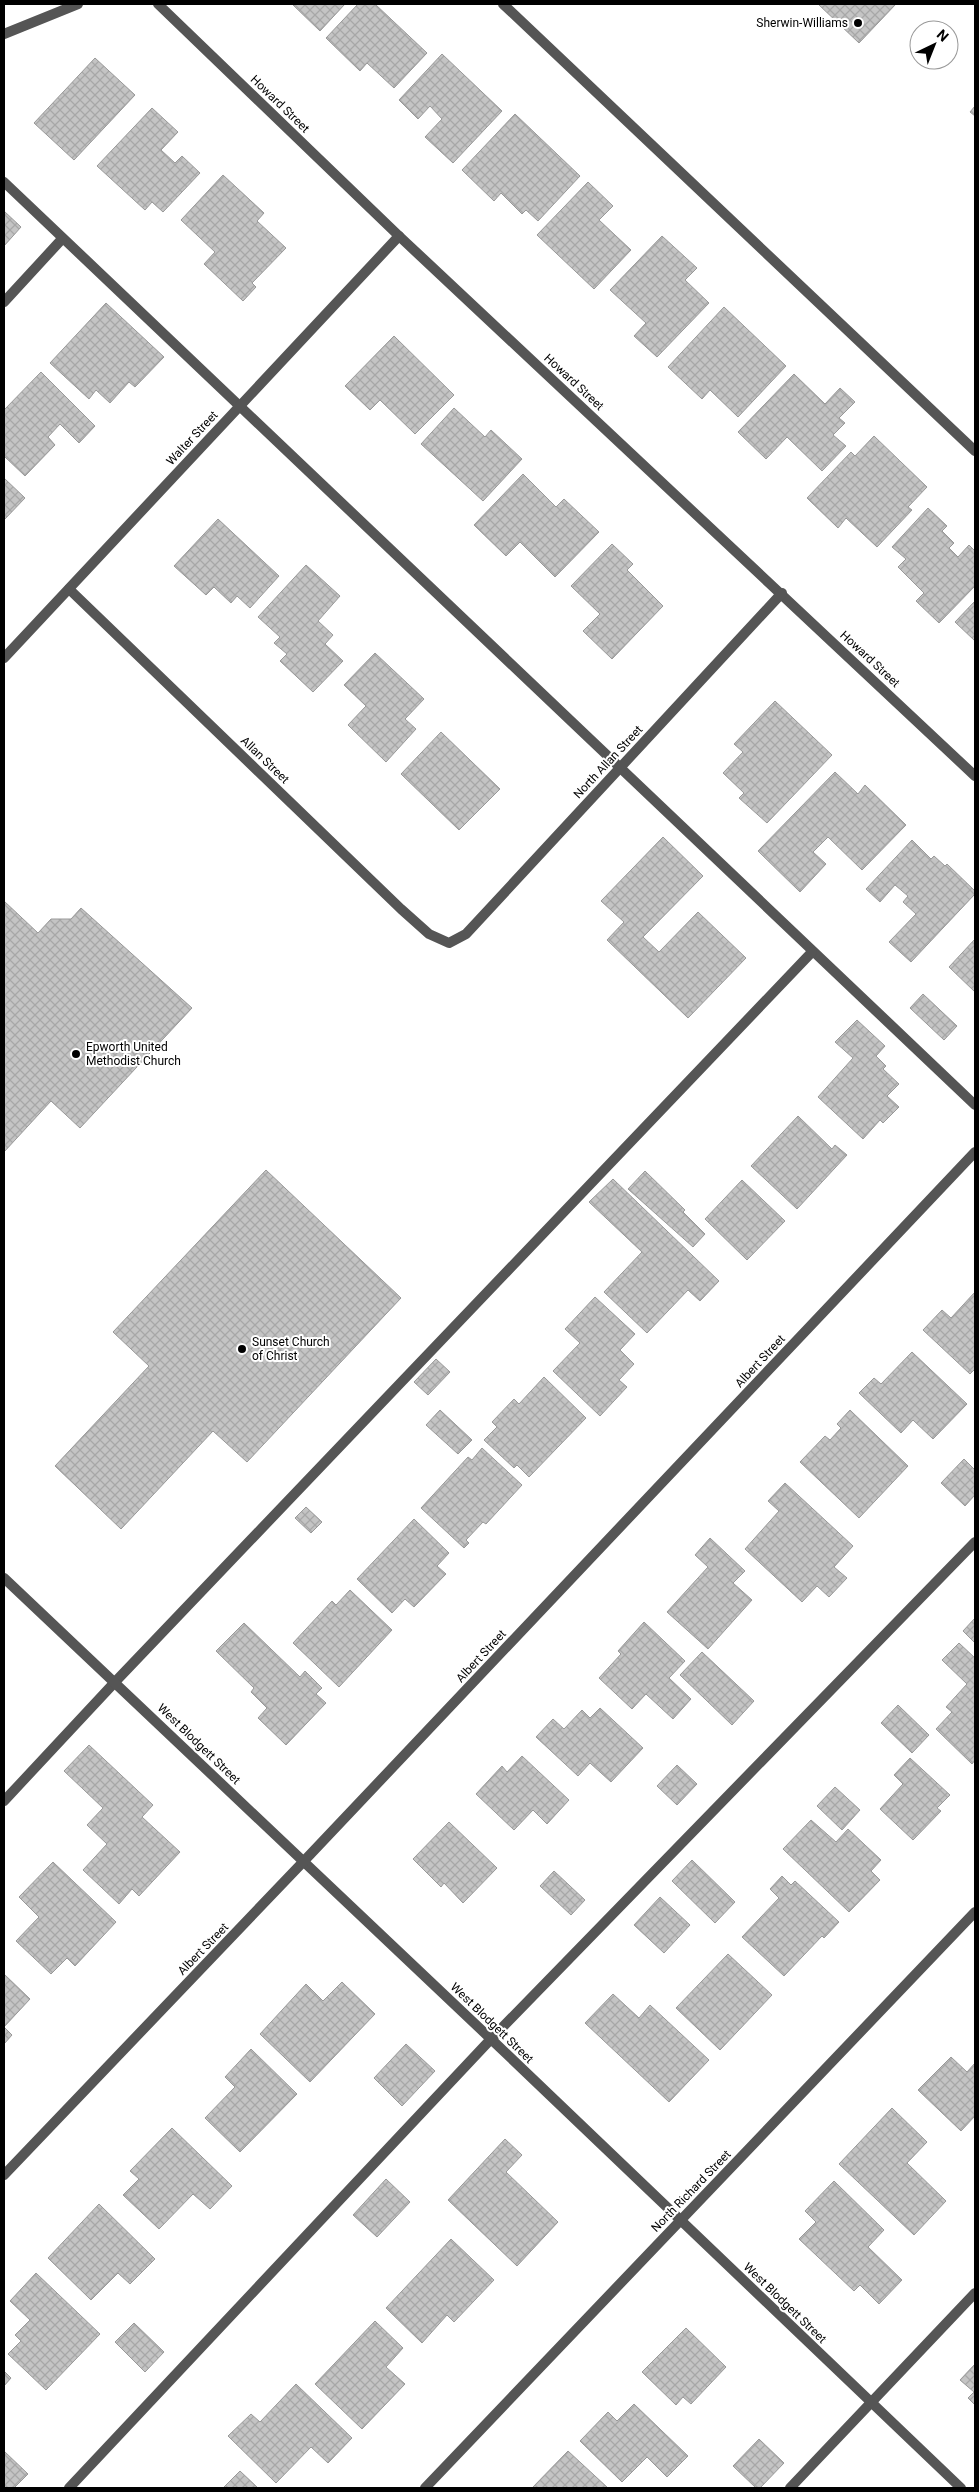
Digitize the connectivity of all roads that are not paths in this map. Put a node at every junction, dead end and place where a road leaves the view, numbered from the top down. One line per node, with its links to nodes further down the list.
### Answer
1 (78, 4): 4 (street)
2 (158, 4): 6 (street, Howard Street)
3 (503, 4): 10 (street)
4 (4, 34)
5 (4, 182): 7 (street)
6 (399, 236): 9 (street, Walter Street); 12 (street, Howard Street)
7 (62, 238): 8 (street); 9 (street)
8 (4, 302)
9 (240, 404): 11 (street, Walter Street); 14 (street)
10 (975, 451)
11 (69, 589): 13 (street, Walter Street); 16 (street, Allan Street)
12 (782, 594): 14 (street, North Allan Street); 15 (street, Howard Street)
13 (4, 658)
14 (619, 768): 16 (street, North Allan Street); 17 (street)
15 (975, 776)
16 (449, 943)
17 (812, 952): 18 (street); 22 (street)
18 (975, 1105)
19 (975, 1152): 24 (street, Albert Street)
20 (975, 1542): 26 (street)
21 (4, 1578): 22 (street, West Blodgett Street)
22 (115, 1682): 23 (street); 24 (street, West Blodgett Street)
23 (4, 1801)
24 (304, 1861): 26 (street, West Blodgett Street); 27 (street, Albert Street)
25 (975, 1912): 28 (street, North Richard Street)
26 (491, 2038): 28 (street, West Blodgett Street); 31 (street)
27 (4, 2175)
28 (680, 2220): 30 (street, West Blodgett Street); 32 (street, North Richard Street)
29 (975, 2294): 30 (street)
30 (871, 2403): 33 (street); 34 (street, West Blodgett Street)
31 (69, 2488)
32 (425, 2488)
33 (790, 2488)
34 (961, 2488)

